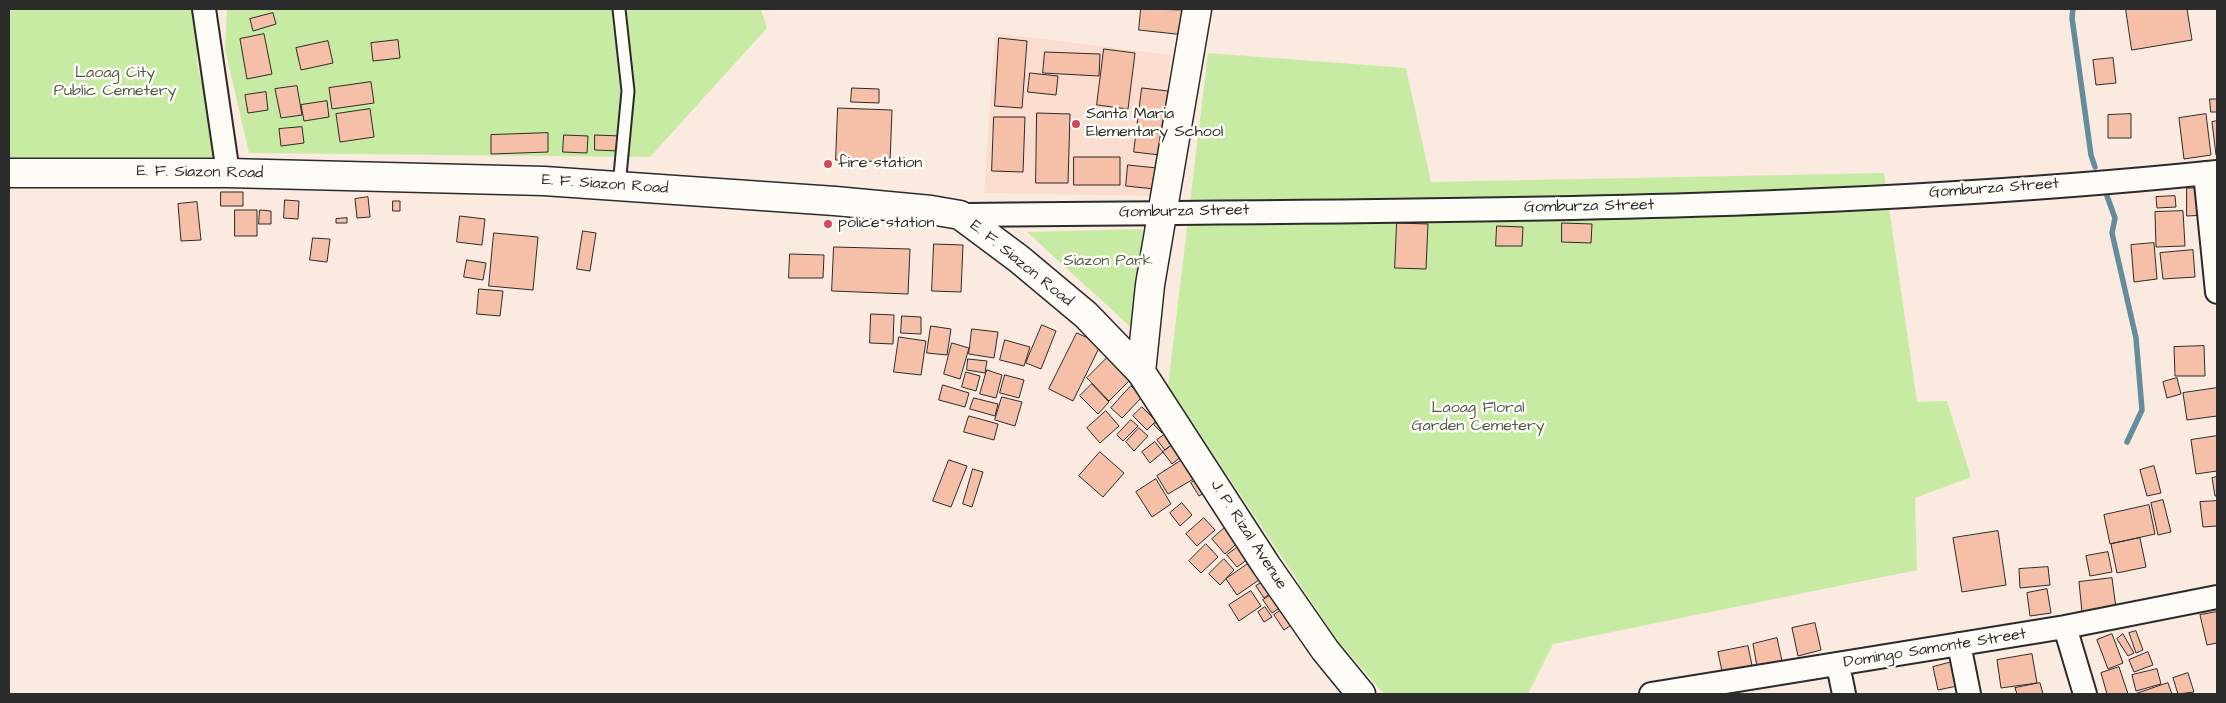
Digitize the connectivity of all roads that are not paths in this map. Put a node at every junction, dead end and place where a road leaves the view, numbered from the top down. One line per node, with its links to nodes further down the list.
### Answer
1 (204, 9): 6 (street)
2 (619, 9): 7 (lane)
3 (1197, 9): 8 (street)
4 (2211, 172): 8 (street, Gomburza Street); 10 (street)
5 (9, 173): 6 (street, E. F. Siazon Road)
6 (228, 173): 7 (street, E. F. Siazon Road)
7 (619, 186): 9 (street, E. F. Siazon Road)
8 (1163, 212): 9 (street, Gomburza Street); 11 (street)
9 (960, 215): 11 (street, E. F. Siazon Road)
10 (2217, 292)
11 (1141, 372): 17 (street, J. P. Rizal Avenue)
12 (2217, 597): 13 (street, Domingo Samonte Street)
13 (2066, 627): 14 (street, Domingo Samonte Street); 21 (street)
14 (1959, 644): 15 (street, Domingo Samonte Street); 20 (street)
15 (1838, 665): 16 (street, Domingo Samonte Street); 19 (street)
16 (1703, 690): 18 (street, Domingo Samonte Street)
17 (1361, 694)
18 (1651, 694)
19 (1844, 694)
20 (1969, 694)
21 (2085, 694)

